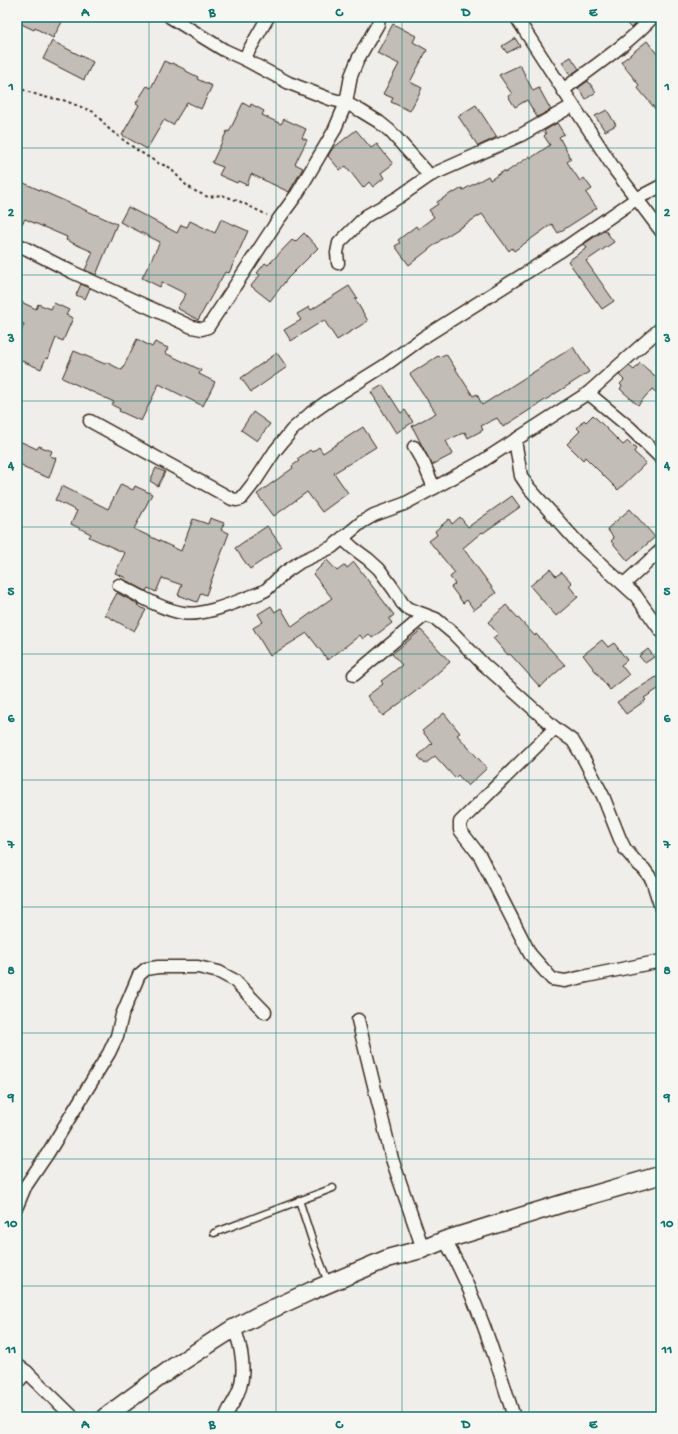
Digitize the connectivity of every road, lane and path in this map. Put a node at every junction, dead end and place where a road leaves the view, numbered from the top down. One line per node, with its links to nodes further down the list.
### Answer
1 (170, 17): 6 (street)
2 (268, 17): 6 (street)
3 (379, 17): 9 (street)
4 (516, 17): 8 (street)
5 (653, 17): 8 (street)
6 (244, 59): 9 (street)
7 (17, 87): 14 (path)
8 (562, 90): 10 (street)
9 (346, 103): 11 (street); 14 (street)
10 (572, 106): 11 (street); 13 (street)
11 (428, 176): 17 (street)
12 (661, 186): 13 (street)
13 (636, 199): 15 (street); 20 (street)
14 (278, 220): 16 (street)
15 (661, 231)
16 (17, 244)
17 (338, 263)
18 (661, 328): 19 (street)
19 (588, 393): 21 (street); 23 (street)
20 (90, 421)
21 (515, 440): 24 (street); 27 (street)
22 (414, 447): 24 (street)
23 (661, 458)
24 (434, 488): 25 (street)
25 (342, 538): 28 (street); 29 (street)
26 (661, 550): 27 (street)
27 (624, 584): 30 (street)
28 (119, 585)
29 (425, 615): 31 (street); 32 (street)
30 (661, 631)
31 (354, 674)
32 (555, 728): 33 (street); 34 (street)
33 (661, 908)
34 (661, 961)
35 (264, 1012): 40 (street)
36 (358, 1020): 43 (street)
37 (661, 1175): 42 (street)
38 (333, 1188): 39 (lane)
39 (299, 1200): 41 (lane); 44 (lane)
40 (17, 1206)
41 (214, 1233)
42 (445, 1240): 43 (street); 52 (street)
43 (423, 1249): 44 (street)
44 (329, 1284): 45 (street)
45 (234, 1328): 50 (street); 51 (street)
46 (17, 1365): 47 (street)
47 (27, 1372): 48 (street); 49 (street)
48 (17, 1383)
49 (72, 1417)
50 (105, 1417)
51 (226, 1417)
52 (514, 1417)

